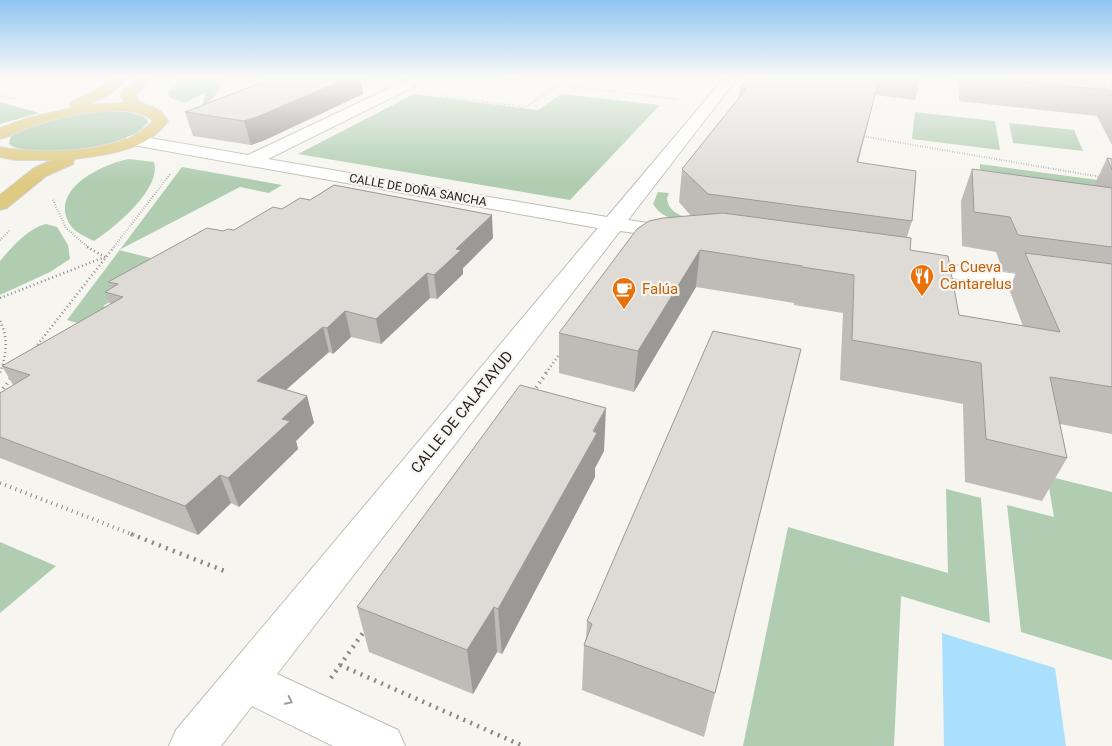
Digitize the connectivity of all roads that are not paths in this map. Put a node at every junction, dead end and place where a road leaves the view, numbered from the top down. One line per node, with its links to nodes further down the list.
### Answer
1 (61, 112): 5 (main road)
2 (152, 112): 6 (main road)
3 (351, 112): 9 (street)
4 (704, 112): 11 (street, CALLE DE CALATAYUD)
5 (0, 134)
6 (133, 140): 7 (main road); 9 (street, CALLE DE DOÑA SANCHA)
7 (94, 151): 8 (main road); 10 (main road)
8 (1, 158)
9 (250, 161): 11 (street, CALLE DE DOÑA SANCHA)
10 (0, 204)
11 (624, 211): 11 (street, CALLE DE DOÑA SANCHA); 14 (street, CALLE DE CALATAYUD)
12 (895, 264): 13 (street)
13 (1112, 296)
14 (245, 680): 15 (street, CALLE DE CALATAYUD); 16 (street, one-way to 16)
15 (192, 746)
16 (382, 746)

